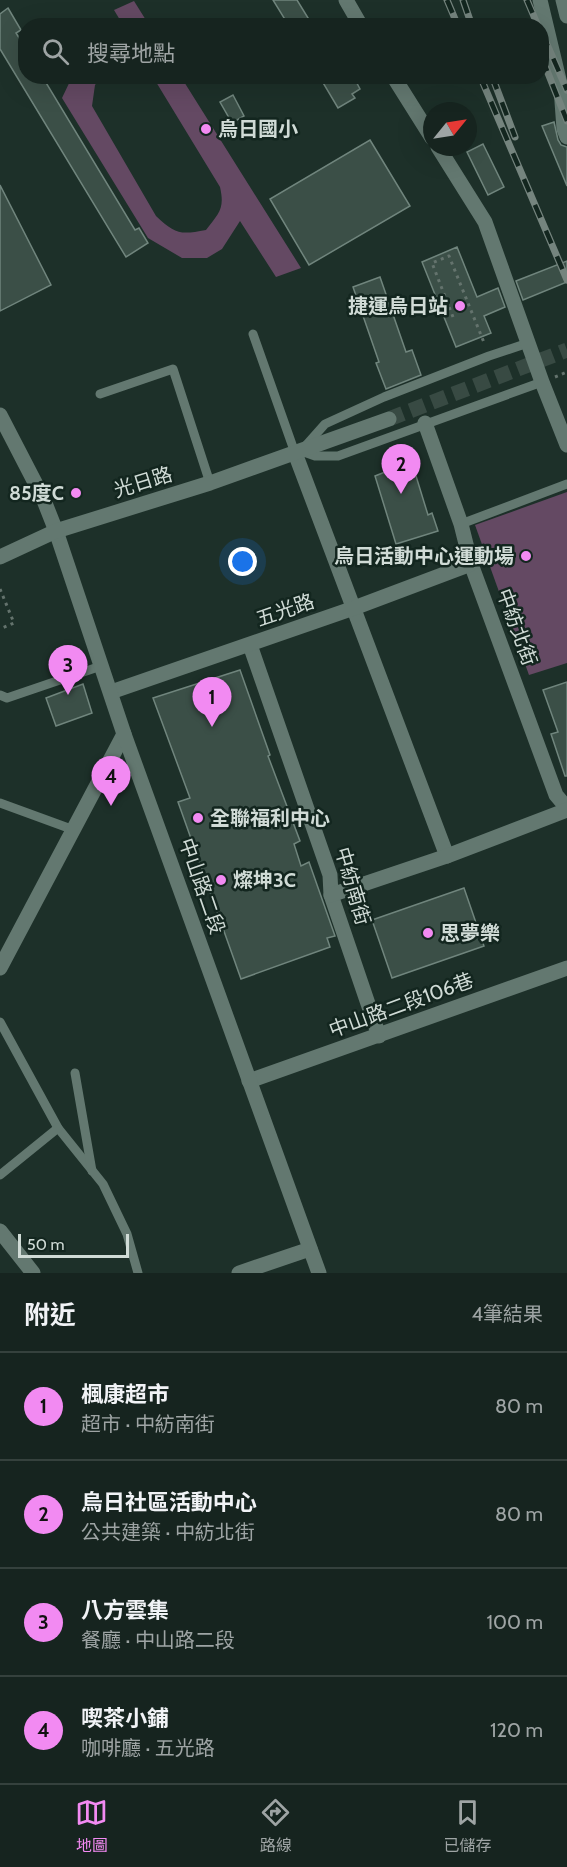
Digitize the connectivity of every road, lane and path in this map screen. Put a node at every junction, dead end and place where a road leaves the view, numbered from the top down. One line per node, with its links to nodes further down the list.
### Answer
1 (345, 0): 5 (street)
2 (540, 0): 6 (street)
3 (563, 0): 4 (street)
4 (567, 16)
5 (356, 18)
6 (544, 18)
7 (549, 38): 10 (street)
8 (398, 84): 9 (street)
9 (423, 124)
10 (567, 137)
11 (444, 156): 15 (street)
12 (453, 317): 14 (path)
13 (253, 334): 22 (lane)
14 (482, 337)
15 (528, 343): 16 (street); 22 (lane, 光日路)
16 (542, 382): 20 (lane, 光日路); 21 (street)
17 (99, 394): 23 (lane)
18 (0, 415): 26 (street, 中山路二段)
19 (389, 419): 22 (street, 光日路)
20 (425, 423): 22 (lane, 光日路); 25 (street, 中紡北街)
21 (567, 446)
22 (298, 452): 23 (street, 光日路); 30 (street)
23 (210, 483): 26 (street, 光日路)
24 (567, 484): 25 (lane)
25 (461, 524): 28 (street, 中紡北街)
26 (56, 531): 27 (street, 光日路); 33 (street, 中山路二段)
27 (0, 557)
28 (471, 564): 30 (street, 五光路); 38 (street, 中紡北街)
29 (0, 589): 31 (path)
30 (354, 608): 32 (street, 五光路); 40 (street)
31 (0, 629)
32 (250, 645): 34 (street, 五光路); 41 (street, 中紡南街)
33 (101, 666): 34 (street, 中山路二段); 35 (lane)
34 (111, 692): 36 (street, 中山路二段)
35 (0, 695)
36 (124, 734): 39 (street); 47 (street, 中山路二段)
37 (0, 803): 39 (lane)
38 (567, 809): 40 (street)
39 (74, 830): 42 (street)
40 (447, 856): 41 (street)
41 (331, 896): 45 (street, 中紡南街)
42 (0, 968)
43 (567, 968): 45 (street, 中山路二段106巷)
44 (0, 1022): 48 (lane)
45 (379, 1036): 47 (street, 中山路二段106巷)
46 (75, 1073): 49 (lane)
47 (249, 1081): 52 (street, 中山路二段)
48 (58, 1128): 49 (lane); 50 (lane)
49 (92, 1171): 54 (lane)
50 (0, 1175)
51 (0, 1231): 53 (street)
52 (310, 1249): 55 (street); 56 (street, 中山路二段)
53 (33, 1273)
54 (138, 1273)
55 (240, 1273)
56 (319, 1273)

